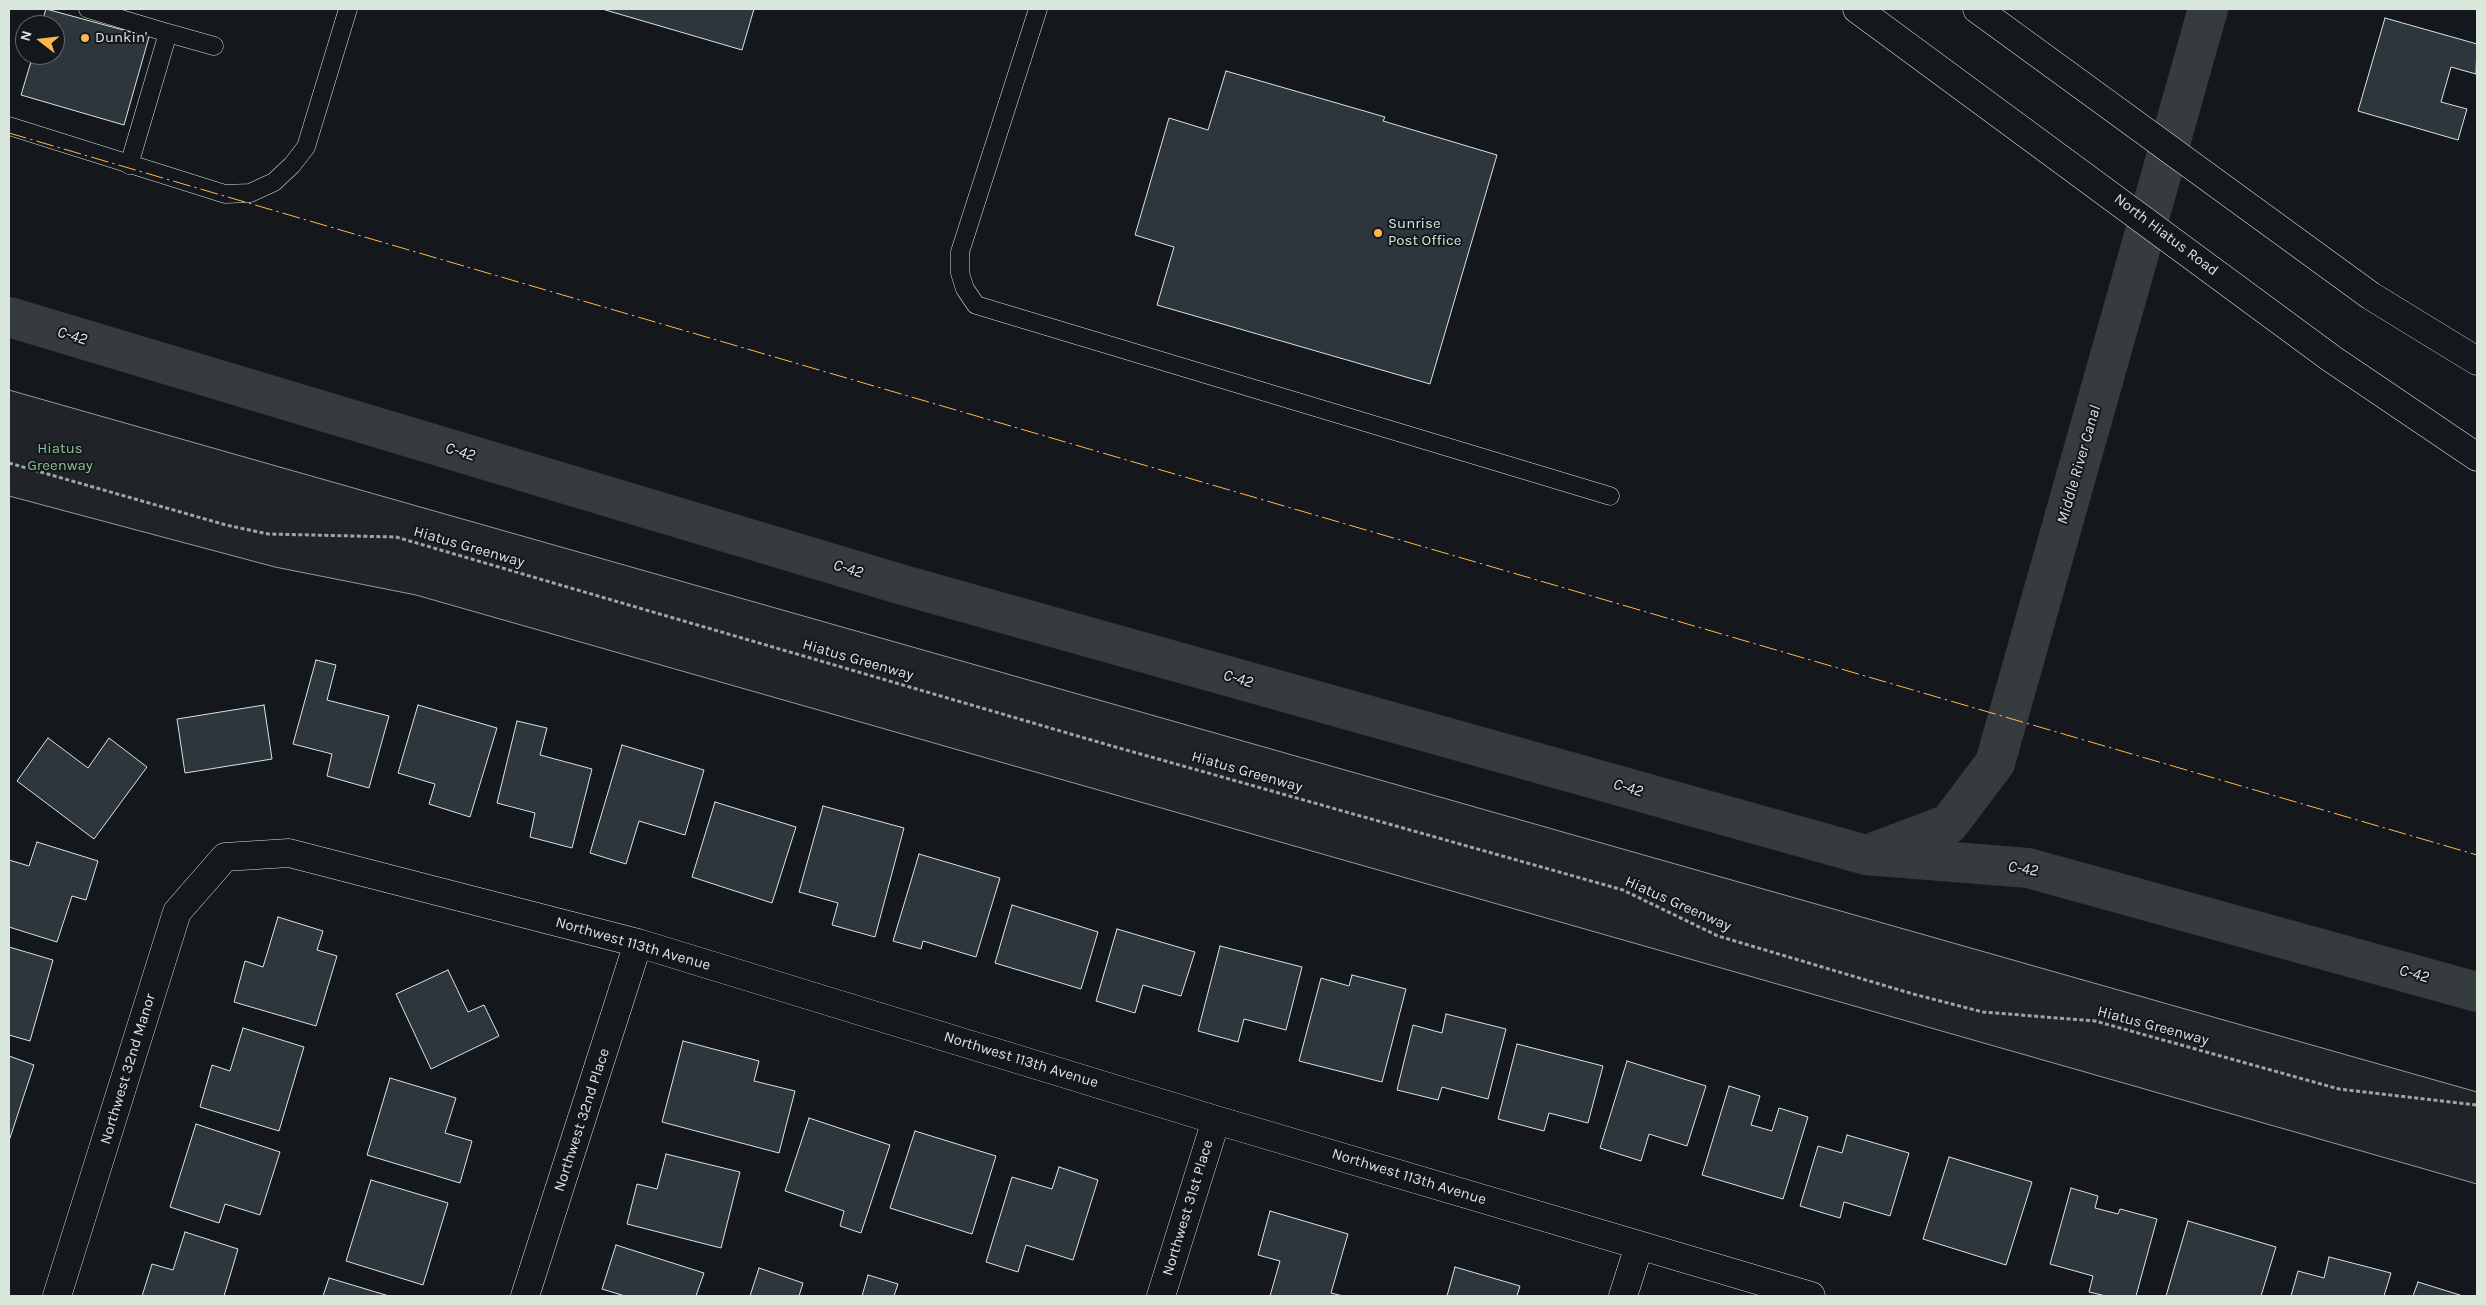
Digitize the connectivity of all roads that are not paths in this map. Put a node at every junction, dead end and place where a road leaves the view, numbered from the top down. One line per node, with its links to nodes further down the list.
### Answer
1 (88, 9): 6 (lane)
2 (348, 9): 9 (lane)
3 (1038, 9): 12 (lane)
4 (1857, 9): 11 (street, North Hiatus Road)
5 (1976, 9): 10 (street)
6 (168, 33): 7 (lane); 9 (lane)
7 (214, 46)
8 (9, 126): 9 (lane)
9 (128, 165)
10 (2477, 361)
11 (2477, 457)
12 (1610, 496)
13 (226, 857): 14 (street, Northwest 113th Avenue); 17 (street, Northwest 32nd Manor)
14 (638, 943): 15 (street, Northwest 113th Avenue); 18 (street, Northwest 32nd Place)
15 (1216, 1120): 16 (street, Northwest 113th Avenue); 19 (street, Northwest 31st Place)
16 (1639, 1246): 20 (street); 21 (street, Northwest 113th Avenue)
17 (57, 1296)
18 (525, 1296)
19 (1161, 1296)
20 (1623, 1296)
21 (1810, 1296)

